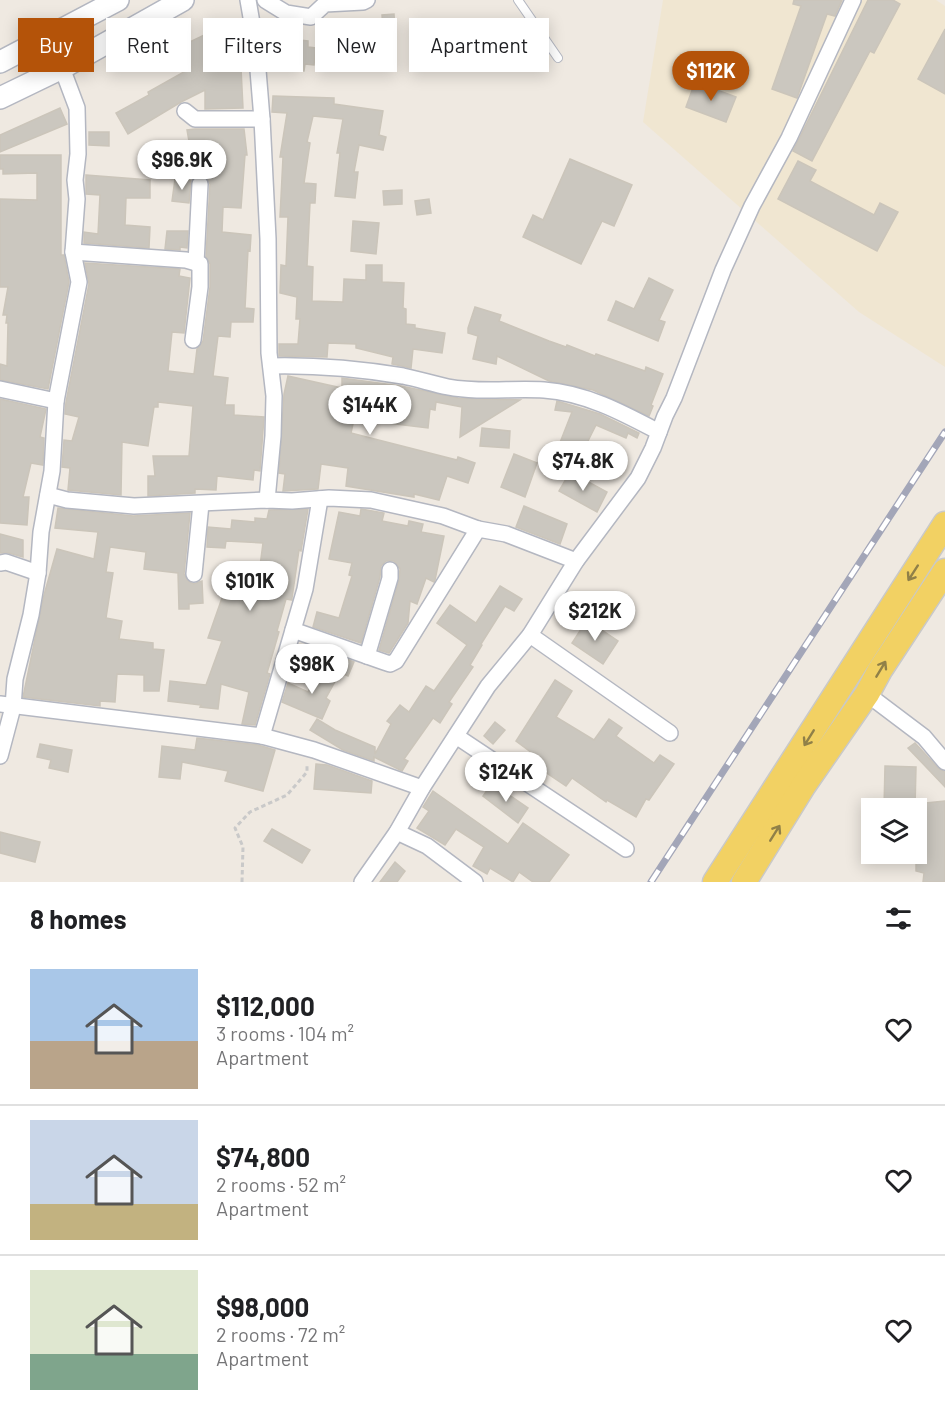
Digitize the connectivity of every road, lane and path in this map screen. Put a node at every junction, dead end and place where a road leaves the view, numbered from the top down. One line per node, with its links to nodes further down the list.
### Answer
1 (118, 0): 10 (main road)
2 (183, 0): 8 (main road)
3 (248, 0): 15 (street)
4 (265, 0): 5 (street)
5 (367, 0)
6 (518, 0): 9 (lane)
7 (853, 0): 23 (street)
8 (94, 50)
9 (558, 58)
10 (0, 62)
11 (54, 72): 13 (main road)
12 (64, 72): 17 (street)
13 (0, 98)
14 (185, 111): 15 (street)
15 (262, 119): 20 (street)
16 (200, 184): 18 (street)
17 (73, 252): 18 (street); 22 (street)
18 (196, 263): 19 (street)
19 (193, 340)
20 (271, 366): 23 (street); 26 (street)
21 (0, 389): 22 (street)
22 (56, 401): 24 (street)
23 (659, 432): 30 (street)
24 (48, 495): 27 (street); 34 (street)
25 (320, 499): 26 (street); 29 (street); 36 (street)
26 (267, 500): 27 (street)
27 (201, 504): 35 (street)
28 (945, 524): 53 (main road, one-way to 53)
29 (478, 529): 30 (street); 38 (street)
30 (576, 561): 37 (street)
31 (0, 562): 34 (street)
32 (390, 570): 38 (street)
33 (945, 571): 39 (main road, one-way to 33)
34 (38, 573): 40 (street)
35 (194, 574)
36 (293, 630): 38 (street); 42 (street)
37 (530, 635): 41 (street); 43 (street)
38 (367, 656)
39 (867, 694): 46 (street); 54 (main road, one-way to 39)
40 (6, 706): 42 (street); 45 (street)
41 (670, 733)
42 (262, 736): 44 (street)
43 (456, 736): 47 (street); 49 (street)
44 (307, 748): 47 (street); 50 (path)
45 (0, 756)
46 (945, 762)
47 (422, 788): 48 (street)
48 (397, 832): 51 (street); 52 (street)
49 (626, 849)
50 (242, 882)
51 (362, 882)
52 (475, 882)
53 (715, 882)
54 (744, 882)

